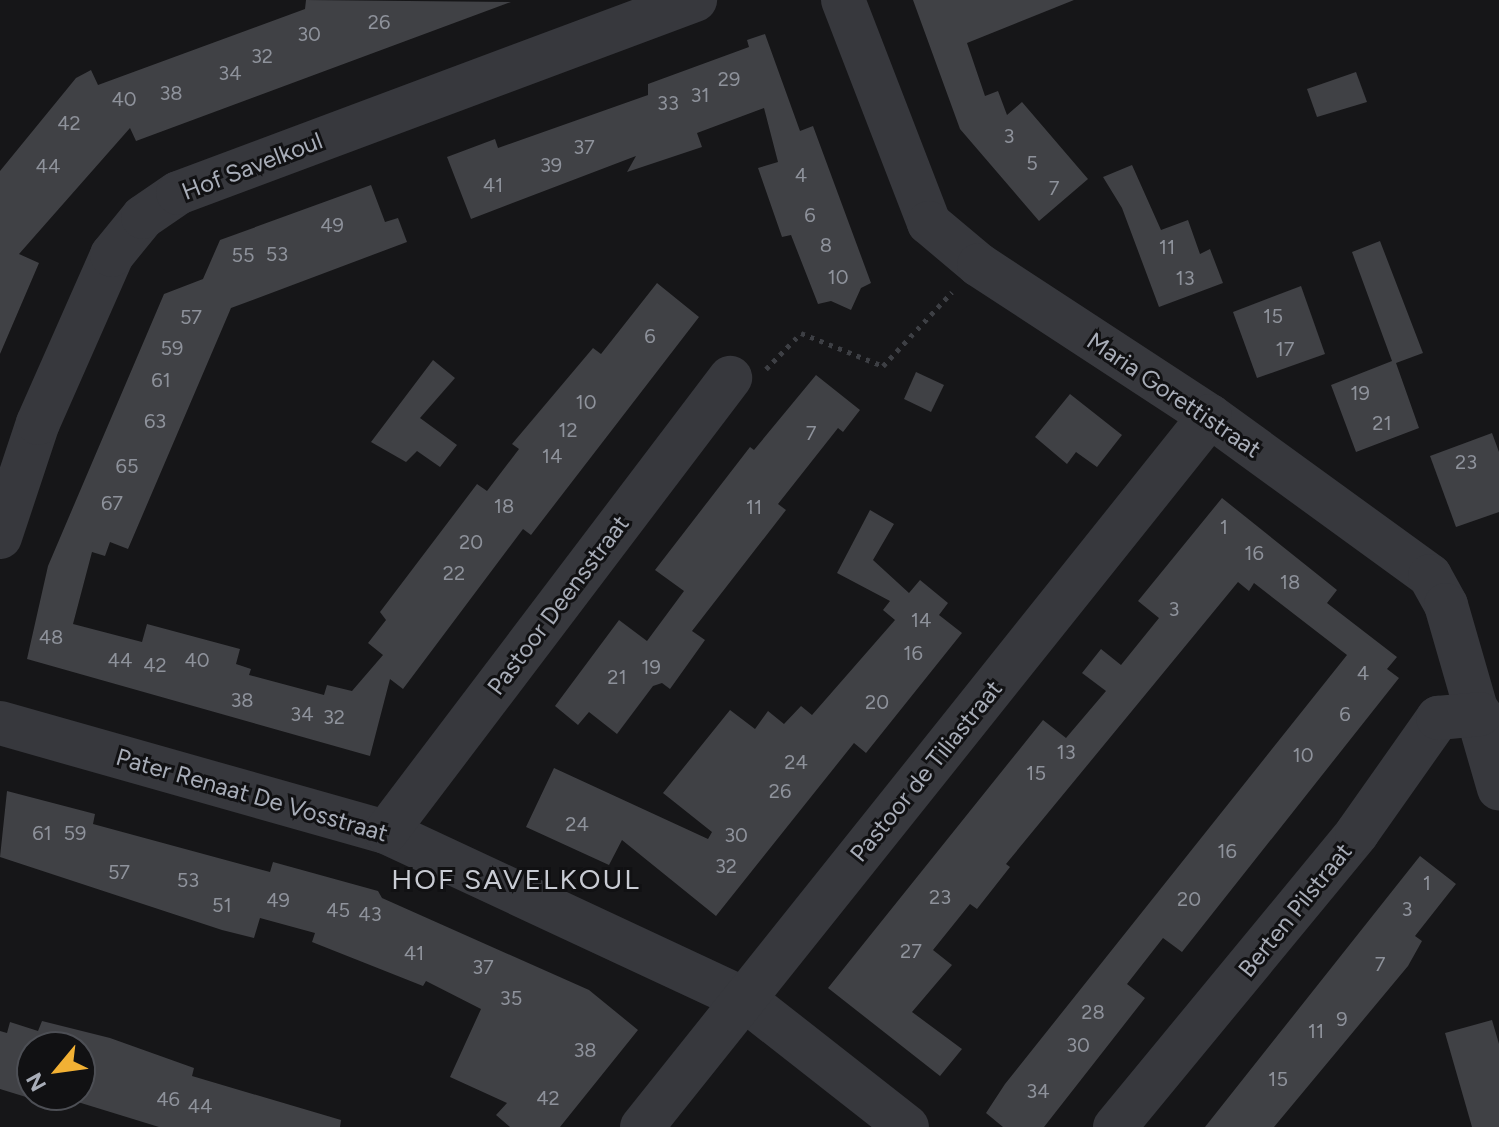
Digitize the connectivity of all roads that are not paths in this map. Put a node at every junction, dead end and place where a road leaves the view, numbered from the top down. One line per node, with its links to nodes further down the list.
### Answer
1 (695, 0): 5 (street, Hof Savelkoul)
2 (843, 0): 4 (street, Maria Gorettistraat)
3 (730, 378): 9 (street, Pastoor Deensstraat)
4 (1210, 416): 6 (street, Maria Gorettistraat); 10 (street, Pastoor de Tiliastraat)
5 (0, 537)
6 (1480, 714): 8 (street, Maria Gorettistraat); 13 (street, Berten Pilstraat)
7 (0, 723): 9 (street, Pater Renaat De Vosstraat)
8 (1499, 789)
9 (386, 832): 10 (street, Pater Renaat De Vosstraat)
10 (744, 999): 11 (street, Pastoor de Tiliastraat); 12 (street, Pater Renaat De Vosstraat)
11 (642, 1127)
12 (907, 1127)
13 (1115, 1127)

